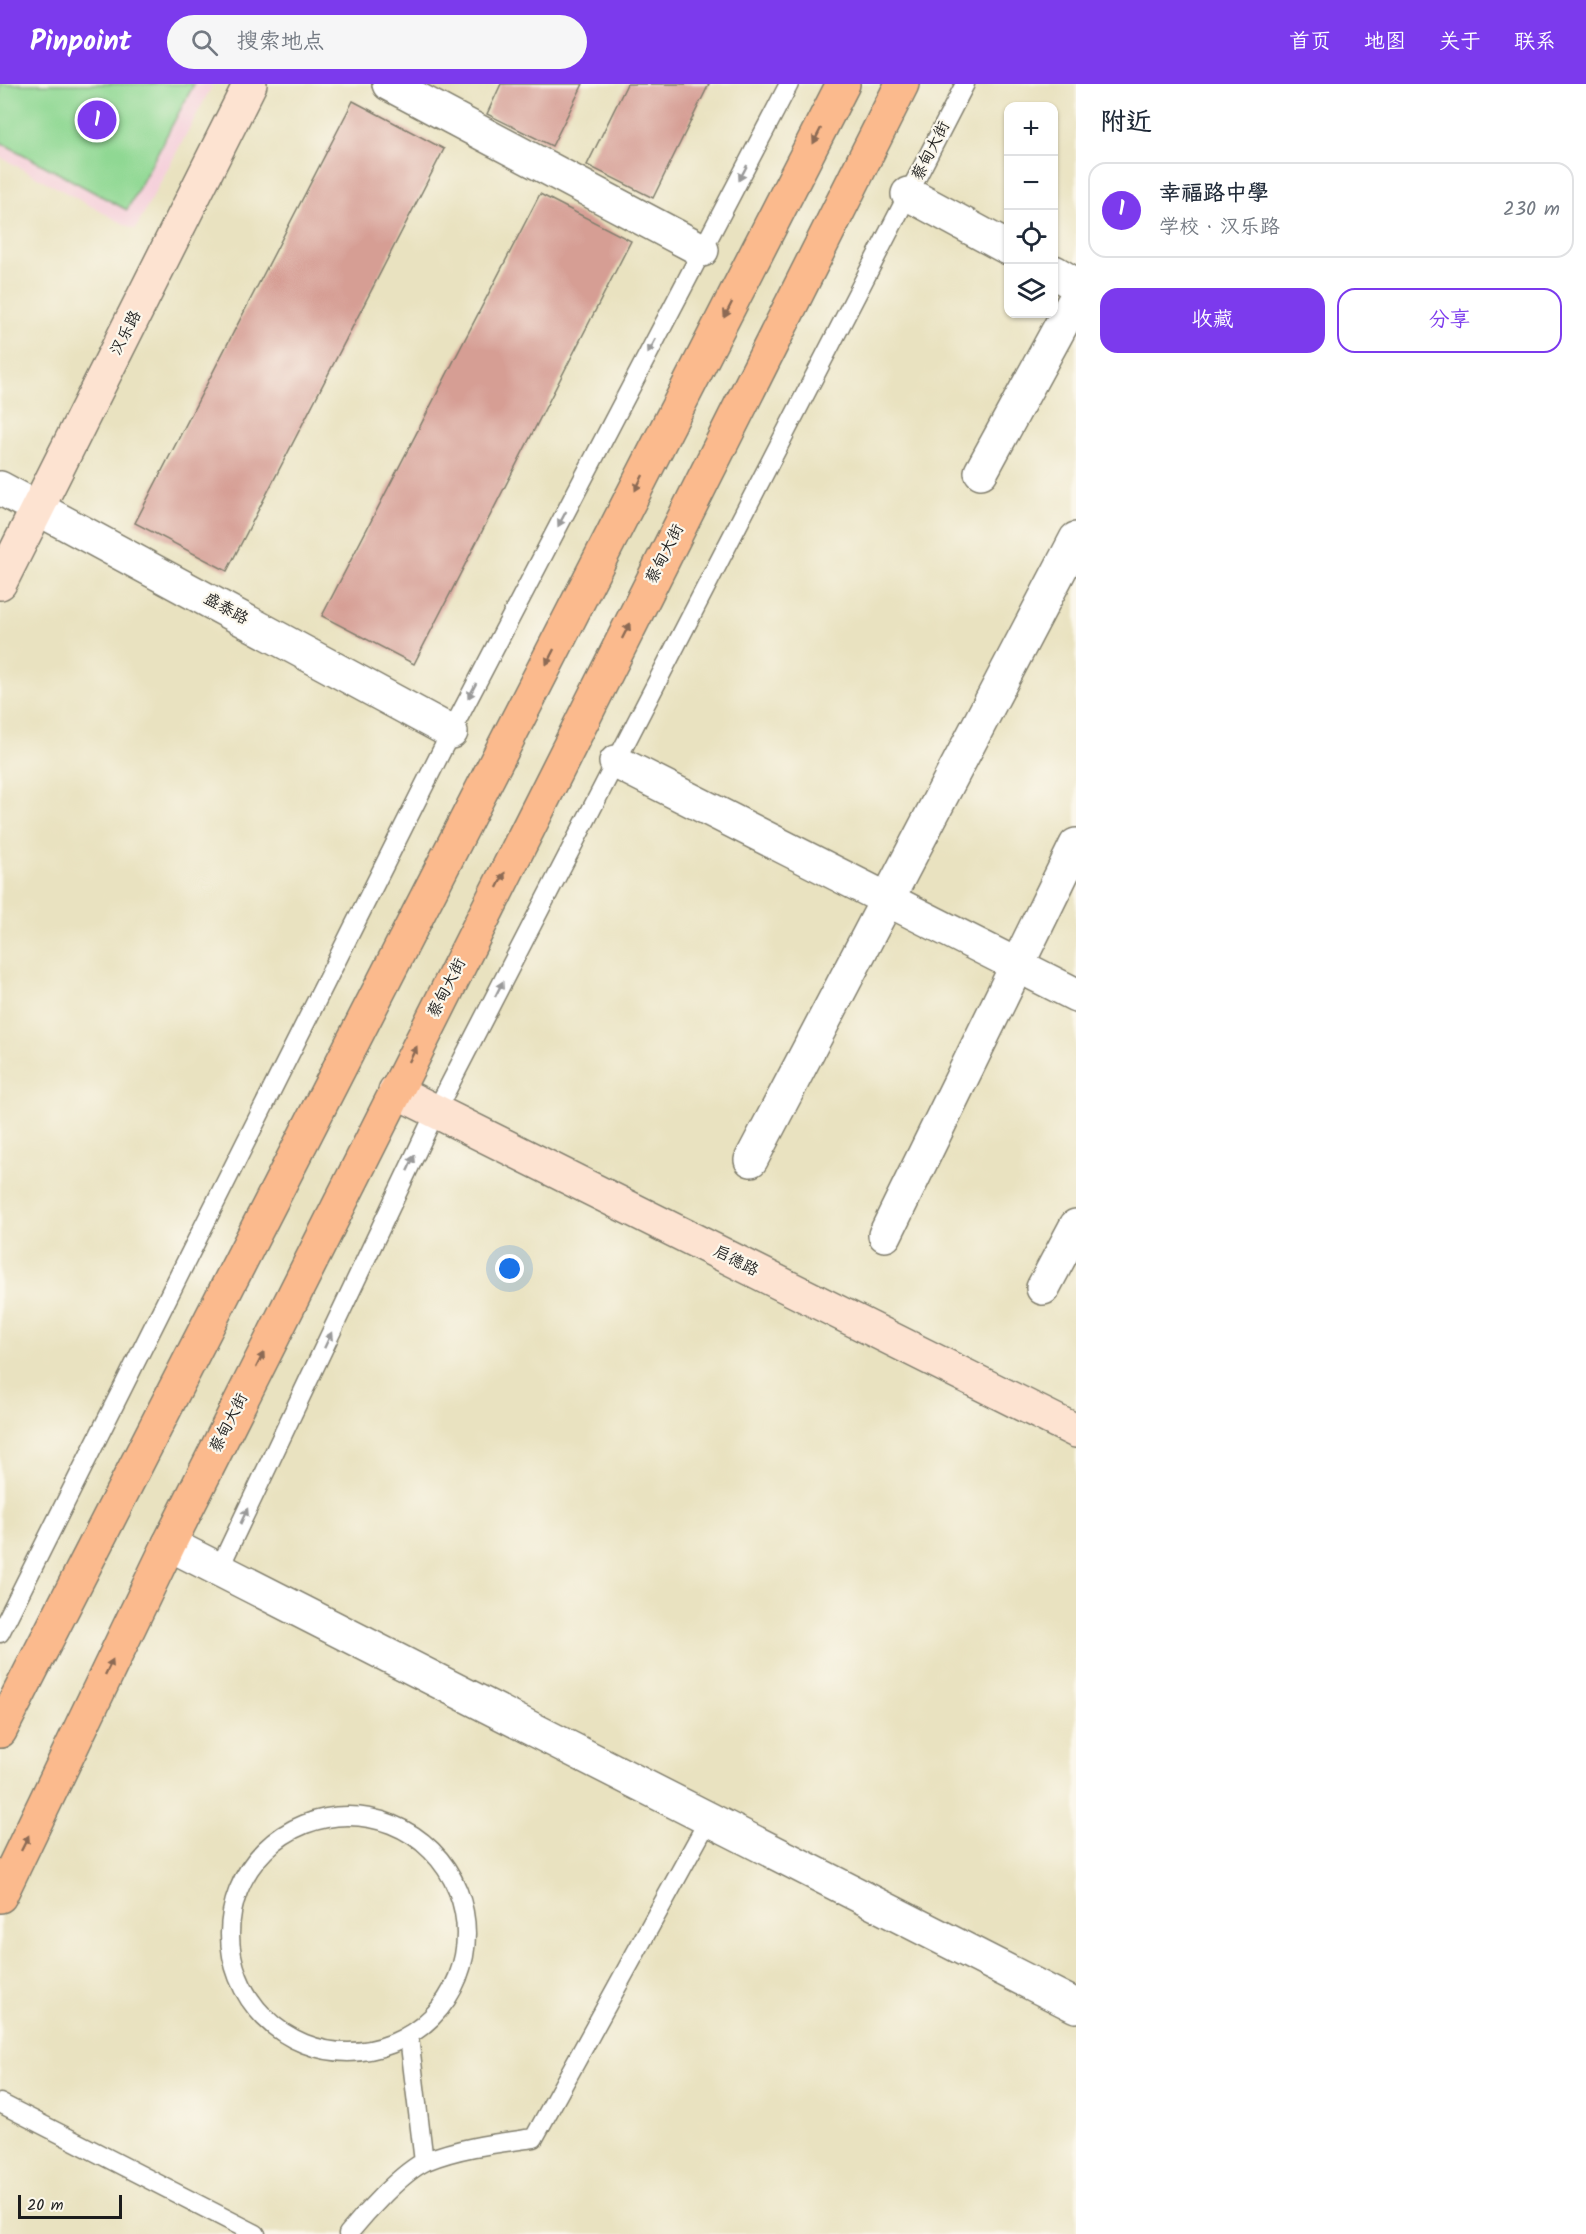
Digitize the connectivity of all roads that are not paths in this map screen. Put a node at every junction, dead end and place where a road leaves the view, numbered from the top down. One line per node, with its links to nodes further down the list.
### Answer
1 (250, 84): 15 (street, 汉乐路)
2 (388, 84): 9 (street)
3 (789, 84): 9 (lane, one-way to 9)
4 (843, 84): 34 (main road, one-way to 34)
5 (902, 84): 24 (main road, 蔡甸大街, one-way to 5)
6 (965, 84): 7 (lane, 蔡甸大街)
7 (908, 194): 8 (street); 19 (lane, 蔡甸大街)
8 (1004, 246)
9 (702, 250): 18 (lane, one-way to 18)
10 (1058, 275): 11 (street)
11 (1076, 285)
12 (1076, 298): 13 (street)
13 (981, 472)
14 (0, 488): 15 (street, 盛泰路)
15 (38, 507): 17 (street, 汉乐路); 18 (street, 盛泰路)
16 (1076, 538): 21 (street)
17 (0, 583)
18 (451, 732): 33 (lane)
19 (616, 762): 21 (street); 25 (lane, 蔡甸大街, one-way to 19)
20 (1076, 845): 22 (street)
21 (889, 900): 22 (street); 26 (street)
22 (1016, 965): 23 (street); 28 (street)
23 (1076, 995)
24 (395, 1090): 25 (street, 启德路); 31 (main road, 蔡甸大街, one-way to 24)
25 (436, 1111): 30 (street, 启德路); 32 (lane, 蔡甸大街, one-way to 25)
26 (751, 1160)
27 (1076, 1226): 29 (street)
28 (885, 1235)
29 (1043, 1288)
30 (1076, 1431)
31 (169, 1544): 32 (street); 36 (main road, 蔡甸大街, one-way to 31)
32 (219, 1569): 35 (street)
33 (0, 1633)
34 (0, 1731)
35 (709, 1819): 37 (street); 40 (lane)
36 (0, 1896)
37 (1076, 2006)
38 (409, 2037): 38 (lane); 40 (lane)
39 (0, 2103): 41 (lane)
40 (424, 2162): 42 (lane)
41 (256, 2234)
42 (348, 2234)

